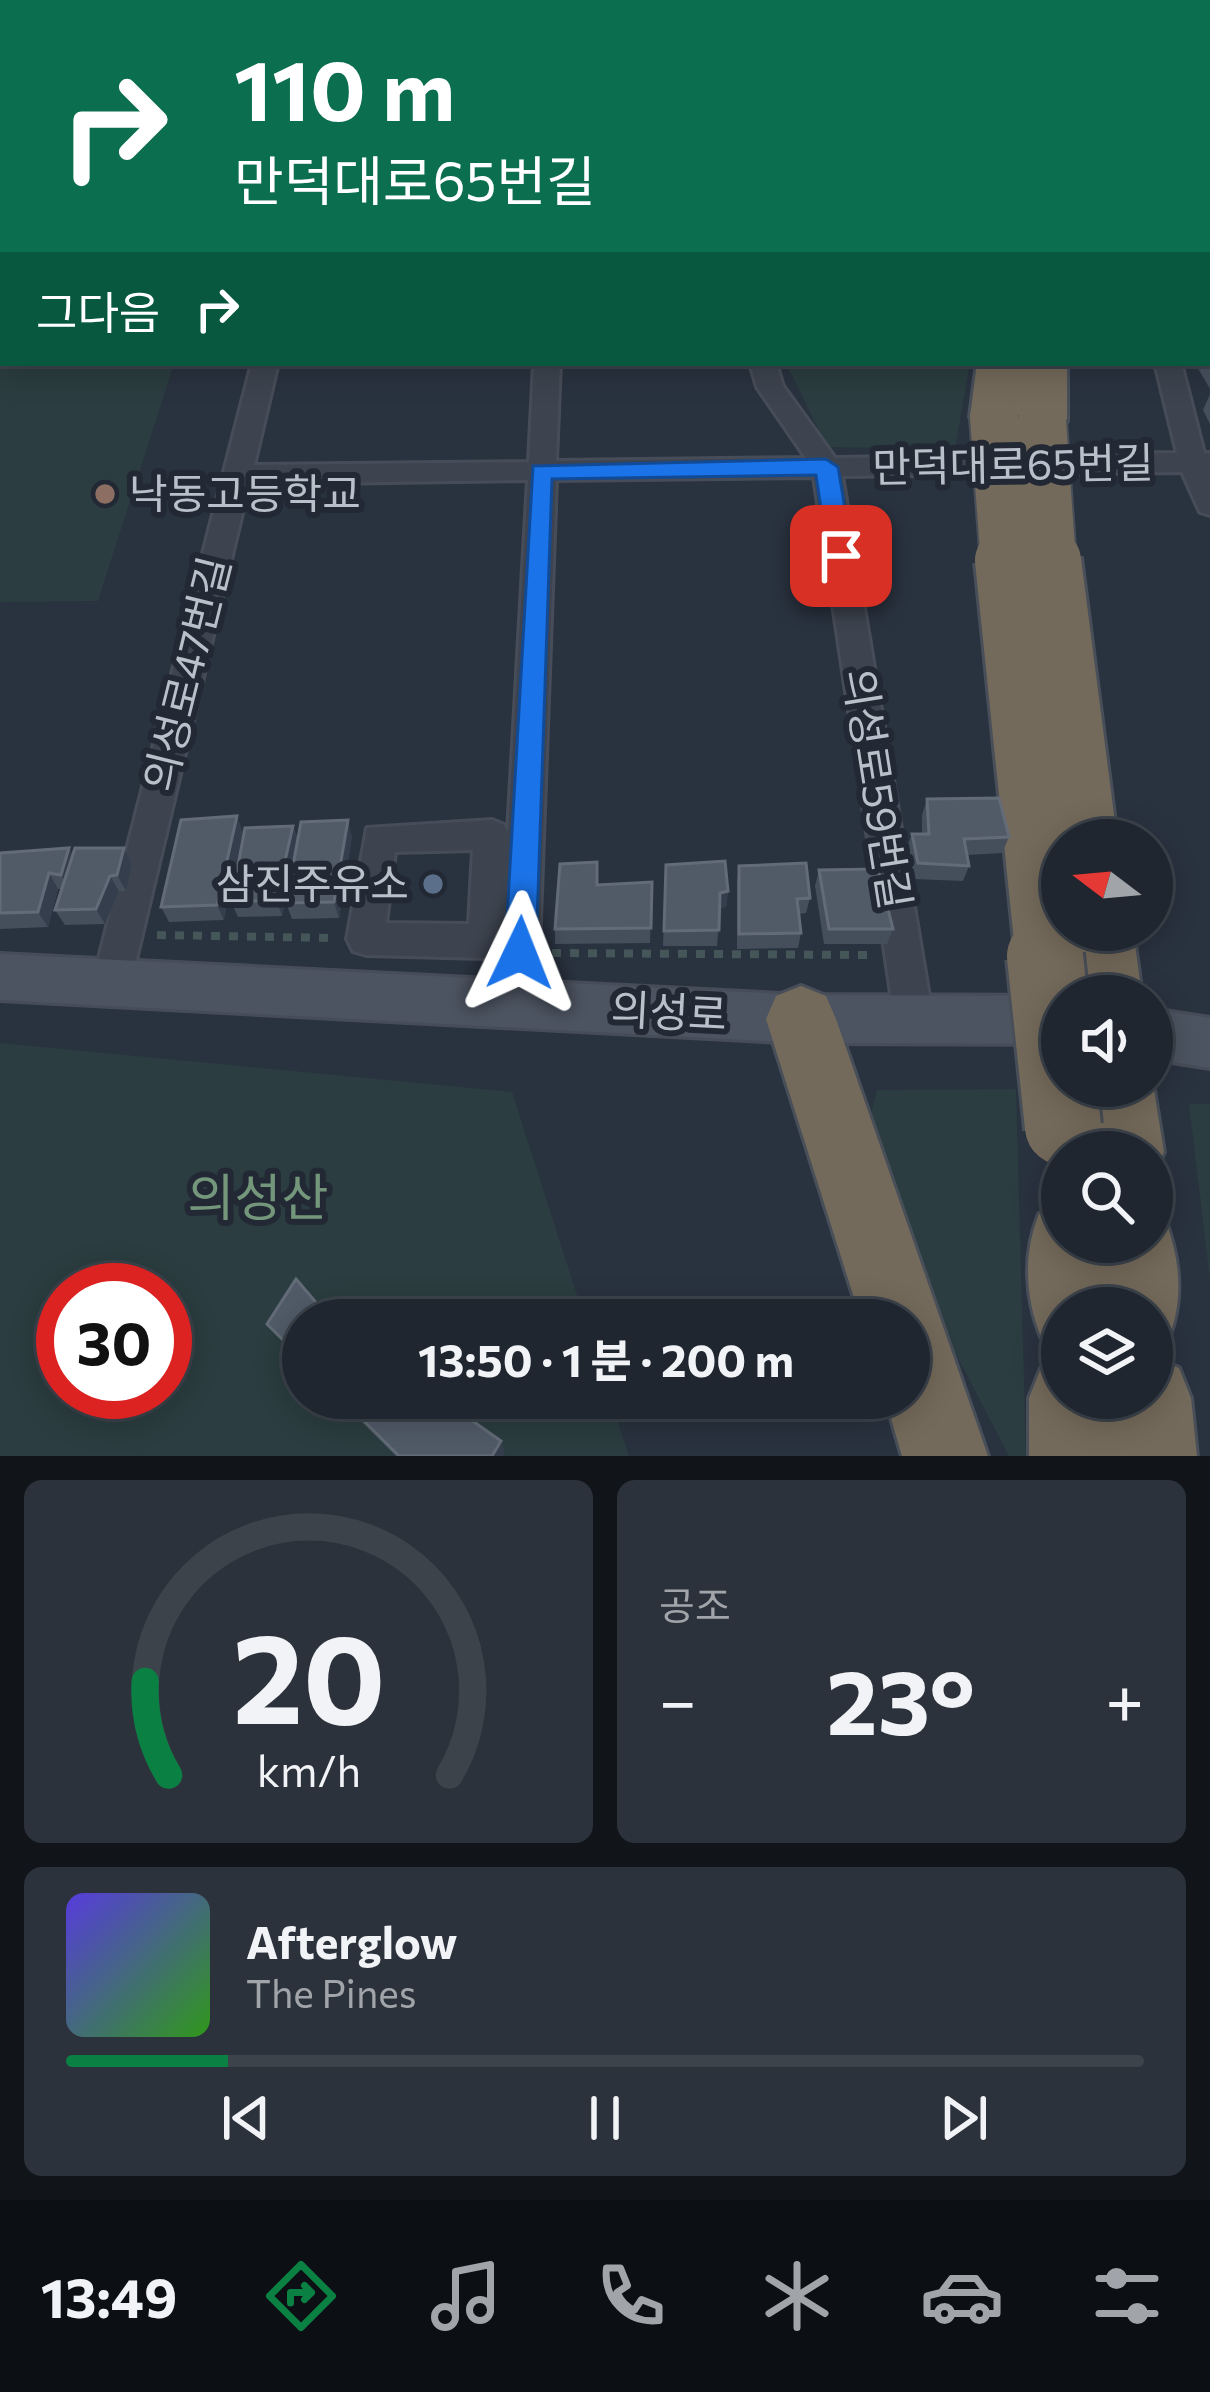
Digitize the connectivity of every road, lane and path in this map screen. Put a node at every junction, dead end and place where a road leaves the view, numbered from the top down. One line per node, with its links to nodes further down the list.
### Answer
1 (264, 366): 10 (street, 의성로47번길)
2 (547, 366): 9 (street)
3 (764, 366): 8 (street, 의성로59번길)
4 (1041, 366): 6 (highway)
5 (1169, 366): 7 (street)
6 (1012, 400): 12 (highway, bridge); 26 (highway, bridge)
7 (1202, 463): 8 (street, 만덕대로65번길); 11 (street)
8 (826, 467): 9 (street, 만덕대로65번길); 15 (street, 의성로59번길)
9 (541, 471): 10 (street, 만덕대로65번길); 17 (street)
10 (239, 475): 13 (street, 의성로47번길)
11 (1210, 505)
12 (1084, 819)
13 (124, 934): 14 (path); 18 (street, 의성로47번길)
14 (365, 939)
15 (904, 955): 17 (path); 21 (street, 의성로59번길)
16 (0, 977): 18 (main road, 의성로)
17 (519, 978): 18 (main road, 의성로); 20 (main road, 의성로)
18 (111, 985)
19 (1041, 1015): 21 (main road, 의성로)
20 (801, 1019): 21 (main road, 의성로); 27 (highway)
21 (914, 1020)
22 (1173, 1021): 23 (main road)
23 (1210, 1022)
24 (1173, 1037): 25 (main road)
25 (1210, 1042)
26 (1099, 1130)
27 (895, 1299)
28 (930, 1408): 31 (highway)
29 (1071, 1419): 32 (highway)
30 (1150, 1419): 33 (highway)
31 (945, 1456)
32 (1072, 1456)
33 (1154, 1456)

